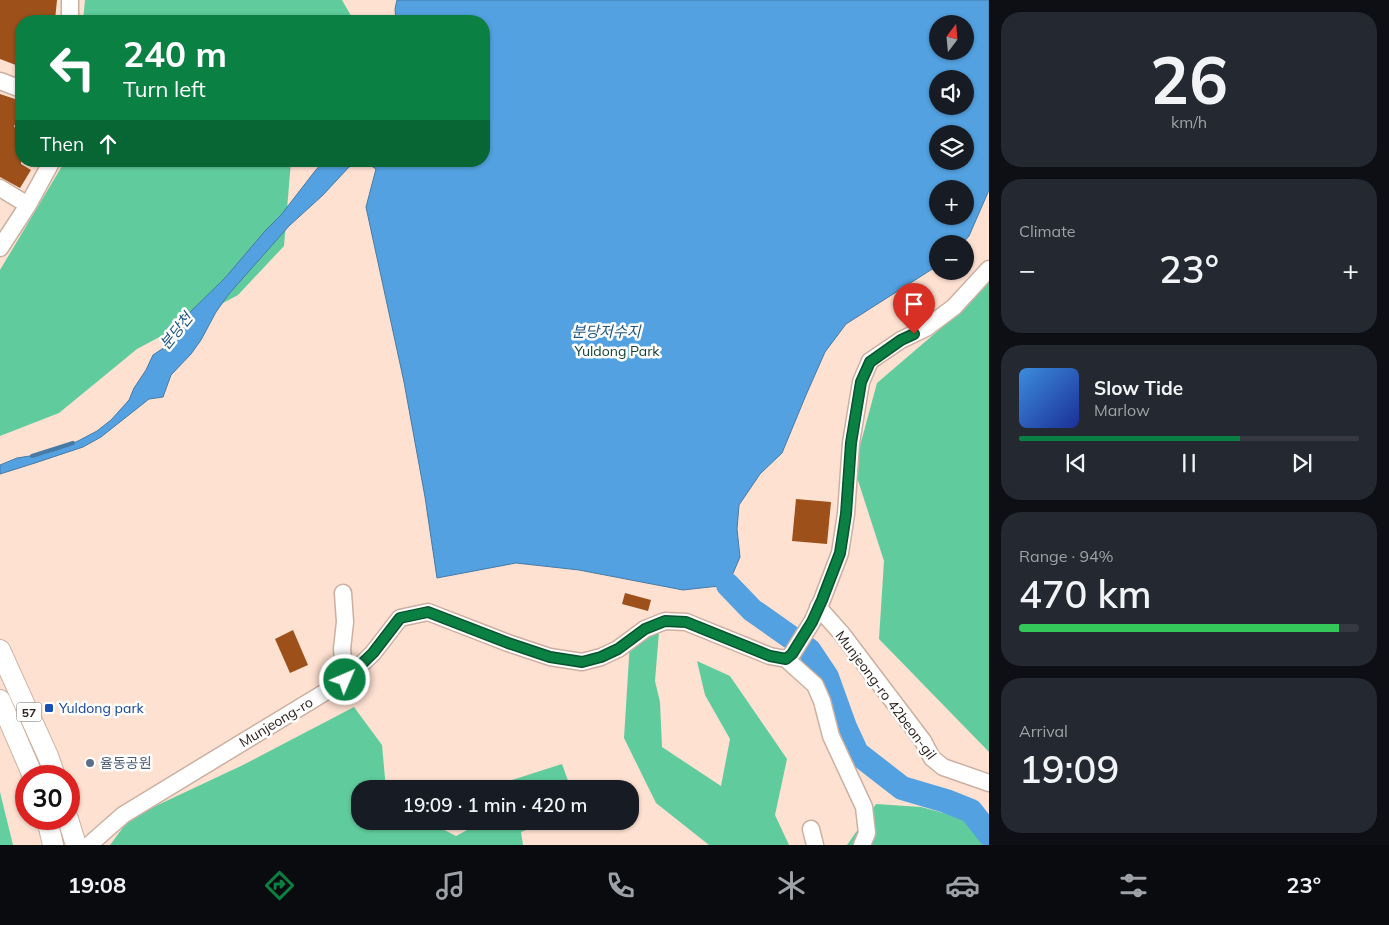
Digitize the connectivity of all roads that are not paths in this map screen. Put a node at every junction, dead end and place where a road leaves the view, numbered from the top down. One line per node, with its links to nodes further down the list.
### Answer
1 (70, 0): 2 (street)
2 (70, 15)
3 (0, 81): 4 (street)
4 (15, 87)
5 (49, 167): 7 (street)
6 (0, 188): 7 (street)
7 (28, 205): 8 (street)
8 (0, 248)
9 (989, 269): 11 (street)
10 (344, 593): 14 (street)
11 (815, 615): 13 (street); 18 (street, Munjeong-ro 42beon-gil)
12 (0, 650): 17 (main road, 57)
13 (789, 657): 14 (street, Munjeong-ro); 26 (street)
14 (345, 680): 24 (street, Munjeong-ro)
15 (0, 700): 16 (main road, 57)
16 (28, 765)
17 (50, 765)
18 (989, 783)
19 (810, 829): 25 (street)
20 (50, 830): 22 (main road)
21 (71, 830): 23 (main road)
22 (53, 845)
23 (76, 845)
24 (89, 845)
25 (815, 845)
26 (862, 845)

